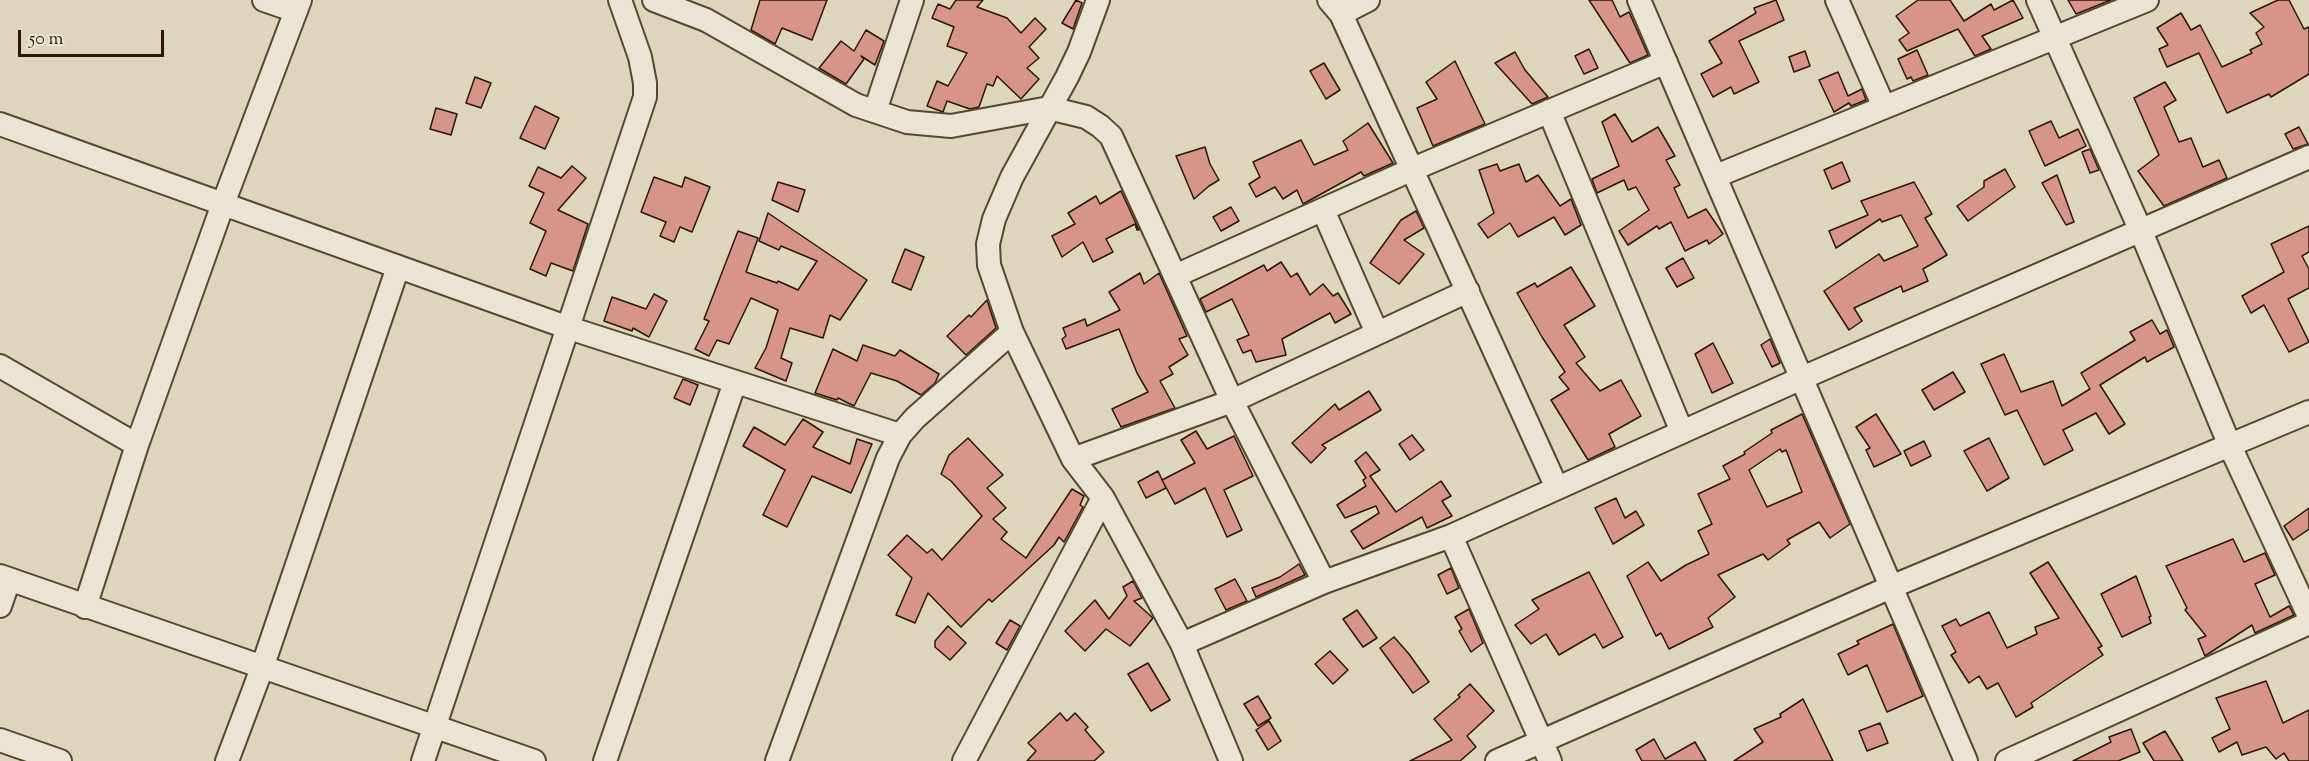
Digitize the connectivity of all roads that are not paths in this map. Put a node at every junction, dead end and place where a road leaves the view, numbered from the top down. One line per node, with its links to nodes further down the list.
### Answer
1 (264, 0): 11 (street)
2 (620, 0): 30 (street)
3 (654, 0): 13 (street)
4 (912, 0): 18 (street)
5 (1098, 0): 17 (street)
6 (1368, 0): 12 (street)
7 (1639, 0): 15 (street)
8 (1837, 0): 16 (street)
9 (2038, 0): 14 (street)
10 (2147, 0): 14 (street)
11 (298, 5): 24 (street)
12 (1335, 7): 22 (street)
13 (710, 10): 18 (street)
14 (2054, 37): 16 (street); 26 (street)
15 (1666, 62): 19 (street); 23 (street)
16 (1884, 107): 23 (street)
17 (1049, 108): 18 (street); 28 (street); 31 (street)
18 (875, 111)
19 (1549, 111): 22 (street); 38 (street)
20 (0, 124): 24 (street)
21 (2309, 157): 26 (street)
22 (1413, 169): 25 (street); 29 (street)
23 (1716, 176): 34 (street)
24 (223, 204): 27 (street); 40 (street)
25 (1323, 210): 28 (street); 32 (street)
26 (2140, 229): 34 (street); 41 (street)
27 (398, 267): 30 (street); 54 (street)
28 (1175, 276): 36 (street)
29 (1468, 291): 32 (street); 43 (street)
30 (569, 328): 35 (street); 55 (street)
31 (1012, 332): 39 (street); 42 (street)
32 (1377, 333): 36 (street)
33 (0, 366): 40 (street)
34 (1802, 378): 38 (street); 48 (street)
35 (735, 382): 39 (street); 62 (street)
36 (1232, 401): 42 (street); 47 (street)
37 (2309, 411): 41 (street)
38 (1682, 432): 43 (street)
39 (900, 435): 63 (street)
40 (137, 445): 50 (street)
41 (2230, 446): 48 (street); 51 (street)
42 (1073, 459): 44 (street)
43 (1557, 488): 45 (street)
44 (1103, 498): 53 (street); 64 (street)
45 (1451, 536): 47 (street); 57 (street)
46 (5, 578): 49 (street); 50 (street)
47 (1324, 582): 53 (street)
48 (1891, 587): 57 (street); 67 (street)
49 (0, 606)
50 (85, 607): 54 (street)
51 (2309, 616)
52 (2309, 623): 68 (street)
53 (1182, 644): 65 (street)
54 (262, 668): 55 (street); 59 (street)
55 (434, 726): 60 (street); 61 (street)
56 (0, 740): 58 (street)
57 (1546, 751): 66 (street)
58 (60, 761)
59 (227, 761)
60 (423, 761)
61 (534, 761)
62 (605, 761)
63 (777, 761)
64 (964, 761)
65 (1231, 761)
66 (1497, 761)
67 (1966, 761)
68 (2007, 761)

